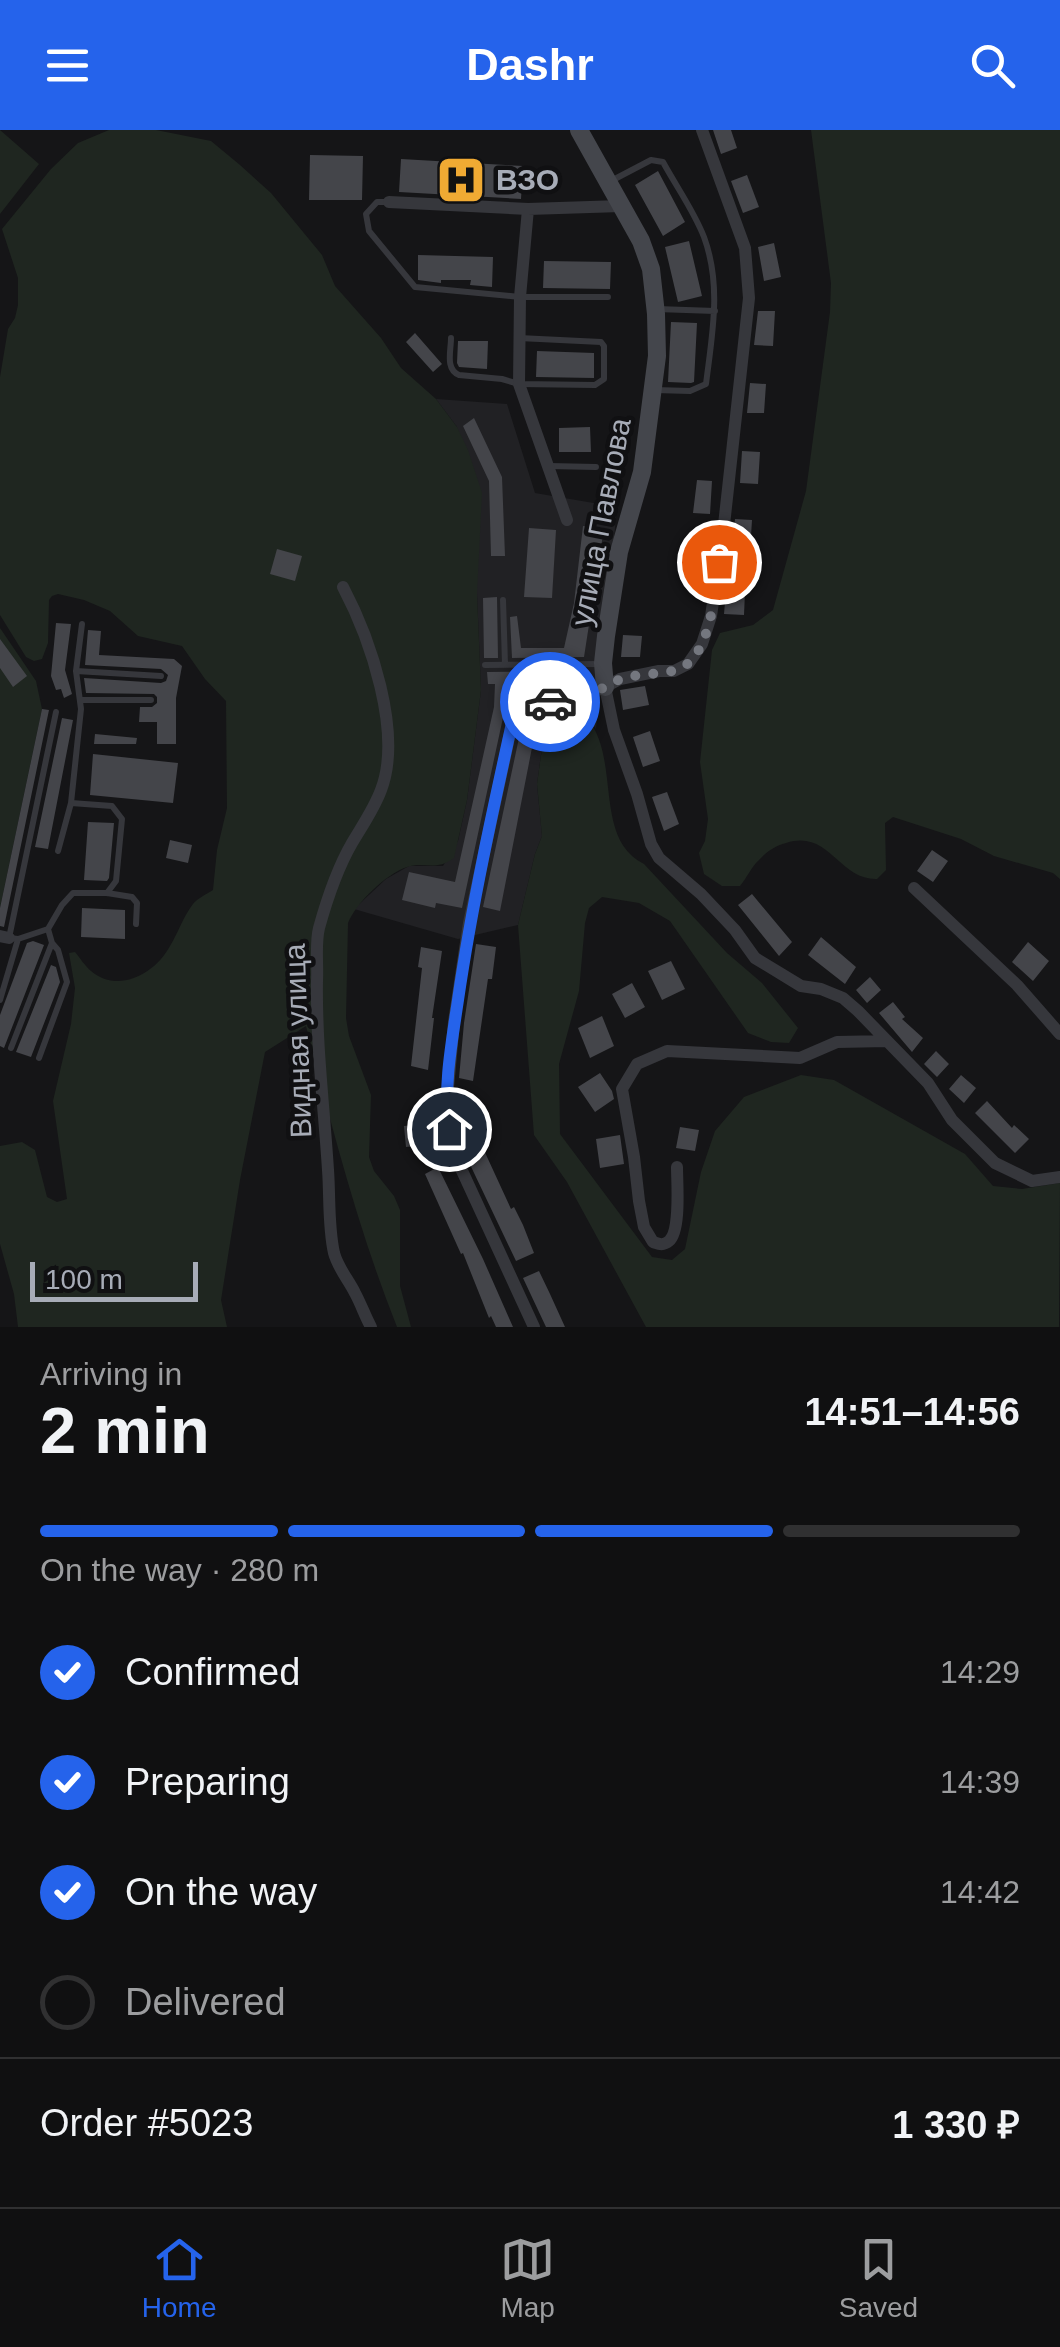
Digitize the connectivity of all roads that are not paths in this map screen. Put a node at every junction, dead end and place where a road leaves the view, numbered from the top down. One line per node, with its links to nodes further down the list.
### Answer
1 (579, 130): 3 (street, улица Павлова)
2 (702, 130): 26 (street)
3 (608, 182): 5 (street, улица Павлова); 10 (lane)
4 (389, 202): 6 (street); 7 (lane)
5 (621, 206): 6 (street); 9 (street, улица Павлова)
6 (528, 209): 7 (street)
7 (520, 297): 8 (lane); 12 (street)
8 (608, 297)
9 (656, 309): 10 (lane); 14 (street, улица Павлова)
10 (715, 311): 14 (lane)
11 (451, 338): 13 (lane)
12 (518, 338): 13 (street); 13 (lane)
13 (519, 384): 15 (street)
14 (654, 390): 22 (street, улица Павлова)
15 (547, 466): 16 (lane); 17 (street)
16 (596, 467)
17 (567, 520)
18 (343, 586): 45 (street, Видная улица)
19 (503, 600): 21 (lane)
20 (82, 624): 24 (lane)
21 (504, 664): 22 (lane); 23 (lane)
22 (603, 664): 26 (street, улица Павлова)
23 (485, 665)
24 (76, 672): 25 (lane); 27 (lane)
25 (161, 676)
26 (605, 688): 40 (street); 46 (street)
27 (80, 700): 28 (lane); 30 (lane)
28 (151, 700)
29 (56, 712): 36 (lane)
30 (71, 804): 31 (lane); 33 (lane)
31 (58, 851)
32 (914, 888): 39 (street)
33 (108, 893): 34 (lane); 35 (lane)
34 (136, 924)
35 (48, 929): 36 (lane); 37 (lane)
36 (9, 938): 38 (lane)
37 (52, 943): 41 (lane); 42 (lane)
38 (0, 1000)
39 (1060, 1034)
40 (887, 1041): 43 (street); 44 (street)
41 (10, 1048)
42 (39, 1058)
43 (677, 1167)
44 (1060, 1177)
45 (371, 1327)
46 (534, 1327)

